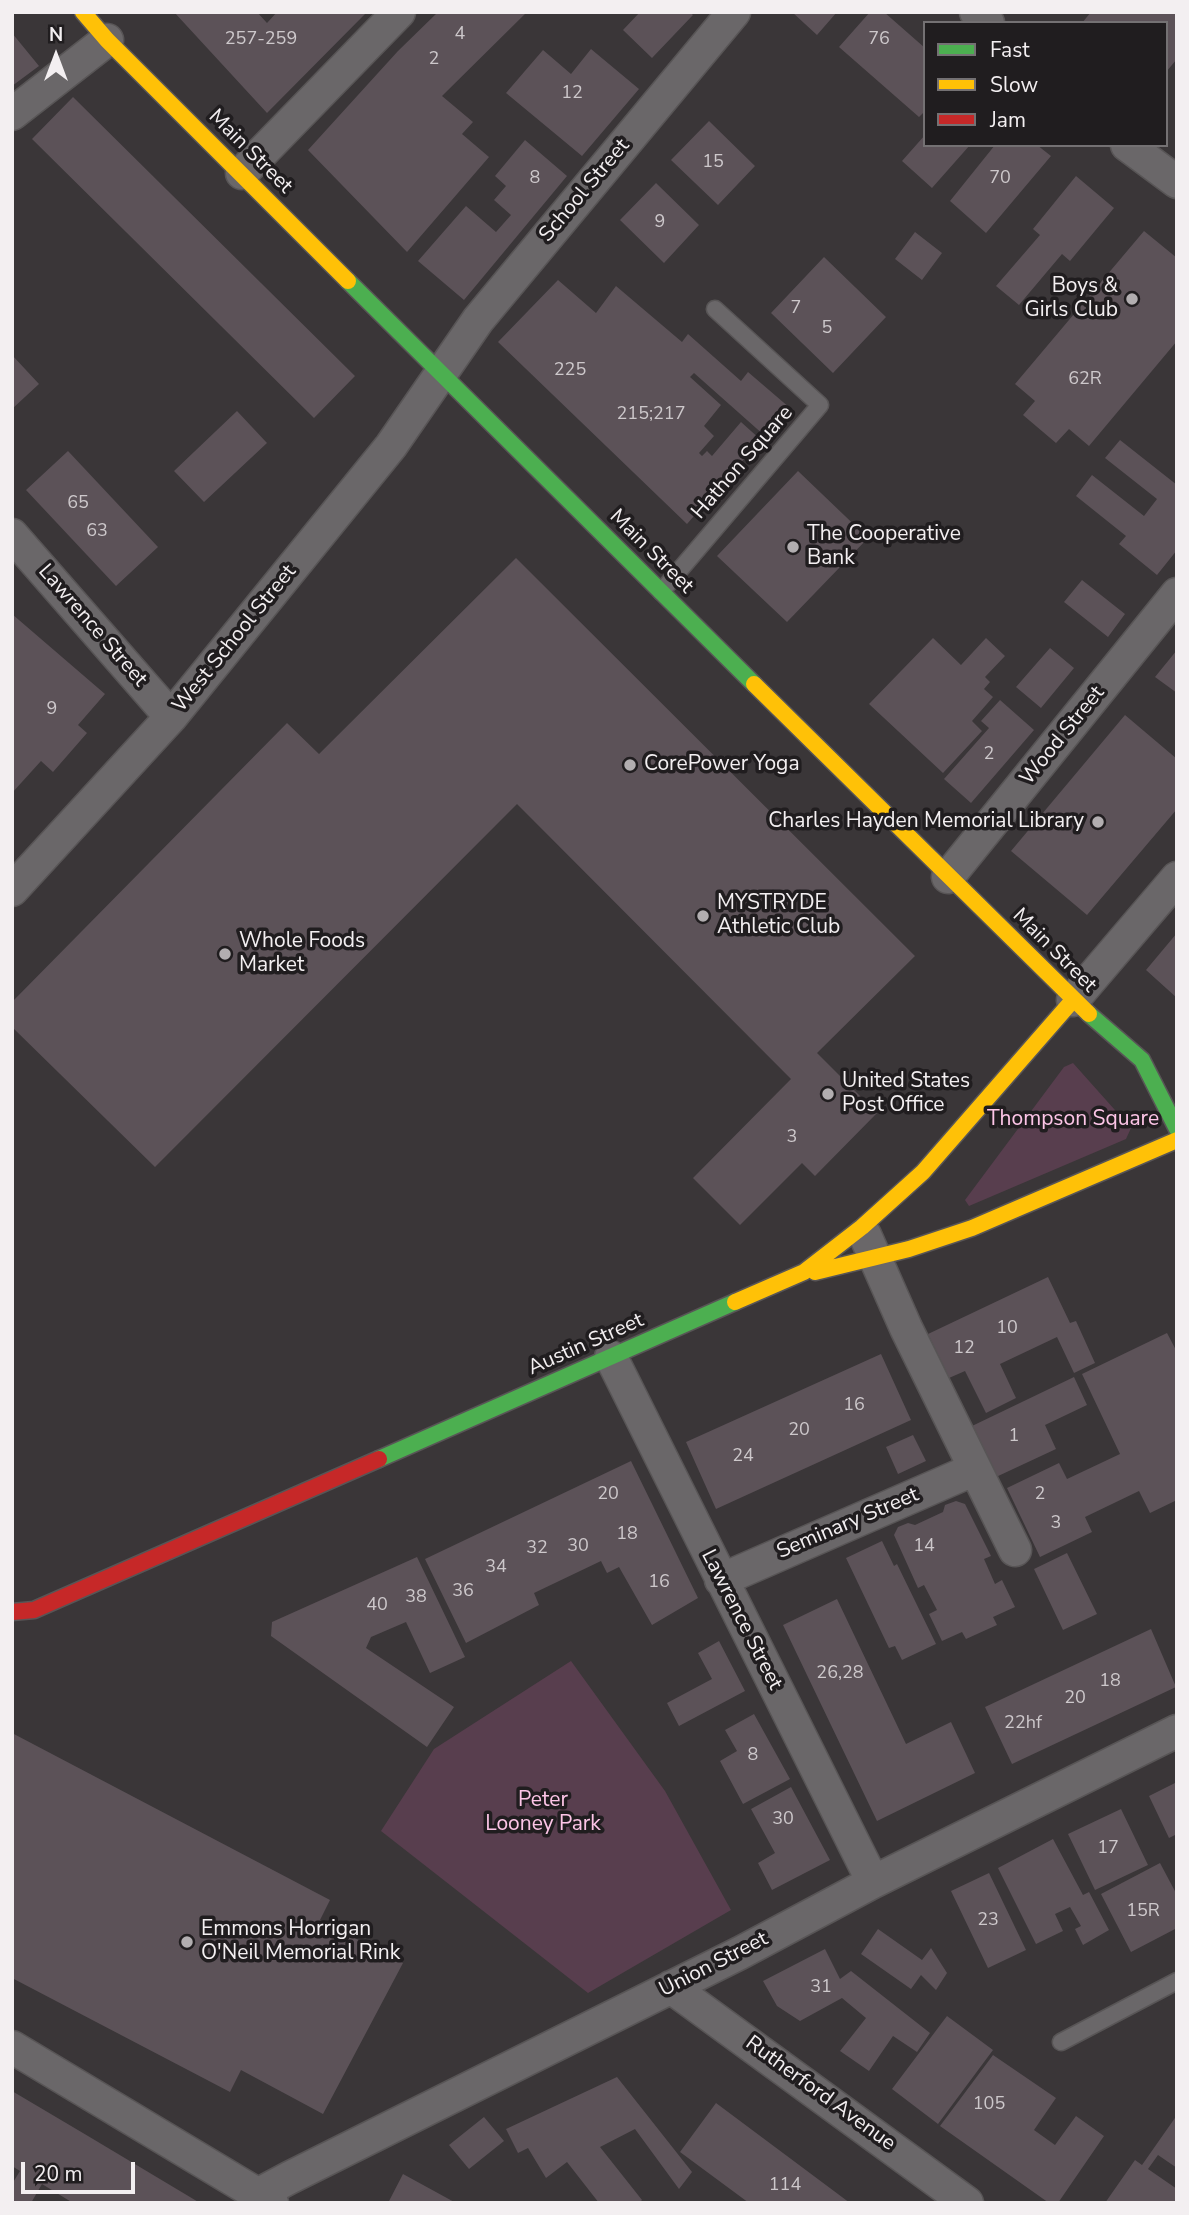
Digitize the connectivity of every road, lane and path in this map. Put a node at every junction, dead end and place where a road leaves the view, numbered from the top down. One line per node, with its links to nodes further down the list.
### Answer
1 (83, 12): 4 (main road, Main Street)
2 (399, 12): 7 (street)
3 (734, 12): 10 (street, School Street)
4 (107, 40): 5 (street); 7 (main road, Main Street)
5 (12, 114)
6 (1130, 147): 8 (street)
7 (242, 173): 10 (main road, Main Street)
8 (1177, 182)
9 (715, 309): 12 (lane, Hathon Square)
10 (442, 374): 12 (main road, Main Street); 14 (street, West School Street)
11 (12, 535): 14 (street, Lawrence Street)
12 (661, 592): 15 (main road, Main Street)
13 (1177, 594): 15 (street, Wood Street)
14 (171, 717): 17 (street, West School Street)
15 (948, 877): 18 (main road, Main Street)
16 (1177, 878): 18 (street)
17 (12, 890)
18 (1073, 1000): 19 (main road, Main Street); 23 (main road, Austin Street)
19 (1142, 1060): 20 (main road); 21 (main road, Main Street)
20 (1165, 1074)
21 (1177, 1129)
22 (1177, 1140): 24 (main road)
23 (862, 1227): 24 (street); 25 (main road, Austin Street)
24 (875, 1257): 25 (main road); 27 (street)
25 (792, 1278): 26 (main road, Austin Street)
26 (611, 1357): 29 (street, Lawrence Street); 30 (main road, Austin Street)
27 (975, 1469): 28 (street); 29 (street, Seminary Street)
28 (1015, 1550)
29 (720, 1580): 34 (street, Lawrence Street)
30 (34, 1610): 31 (main road, Austin Street); 32 (main road, Austin Street)
31 (12, 1612)
32 (22, 1626)
33 (1177, 1731): 34 (street, Union Street)
34 (873, 1882): 36 (street, Union Street)
35 (1177, 1981): 37 (lane)
36 (671, 1987): 39 (street, Union Street); 40 (street, Rutherford Avenue)
37 (1061, 2042)
38 (12, 2047): 39 (street)
39 (262, 2200)
40 (967, 2203)

